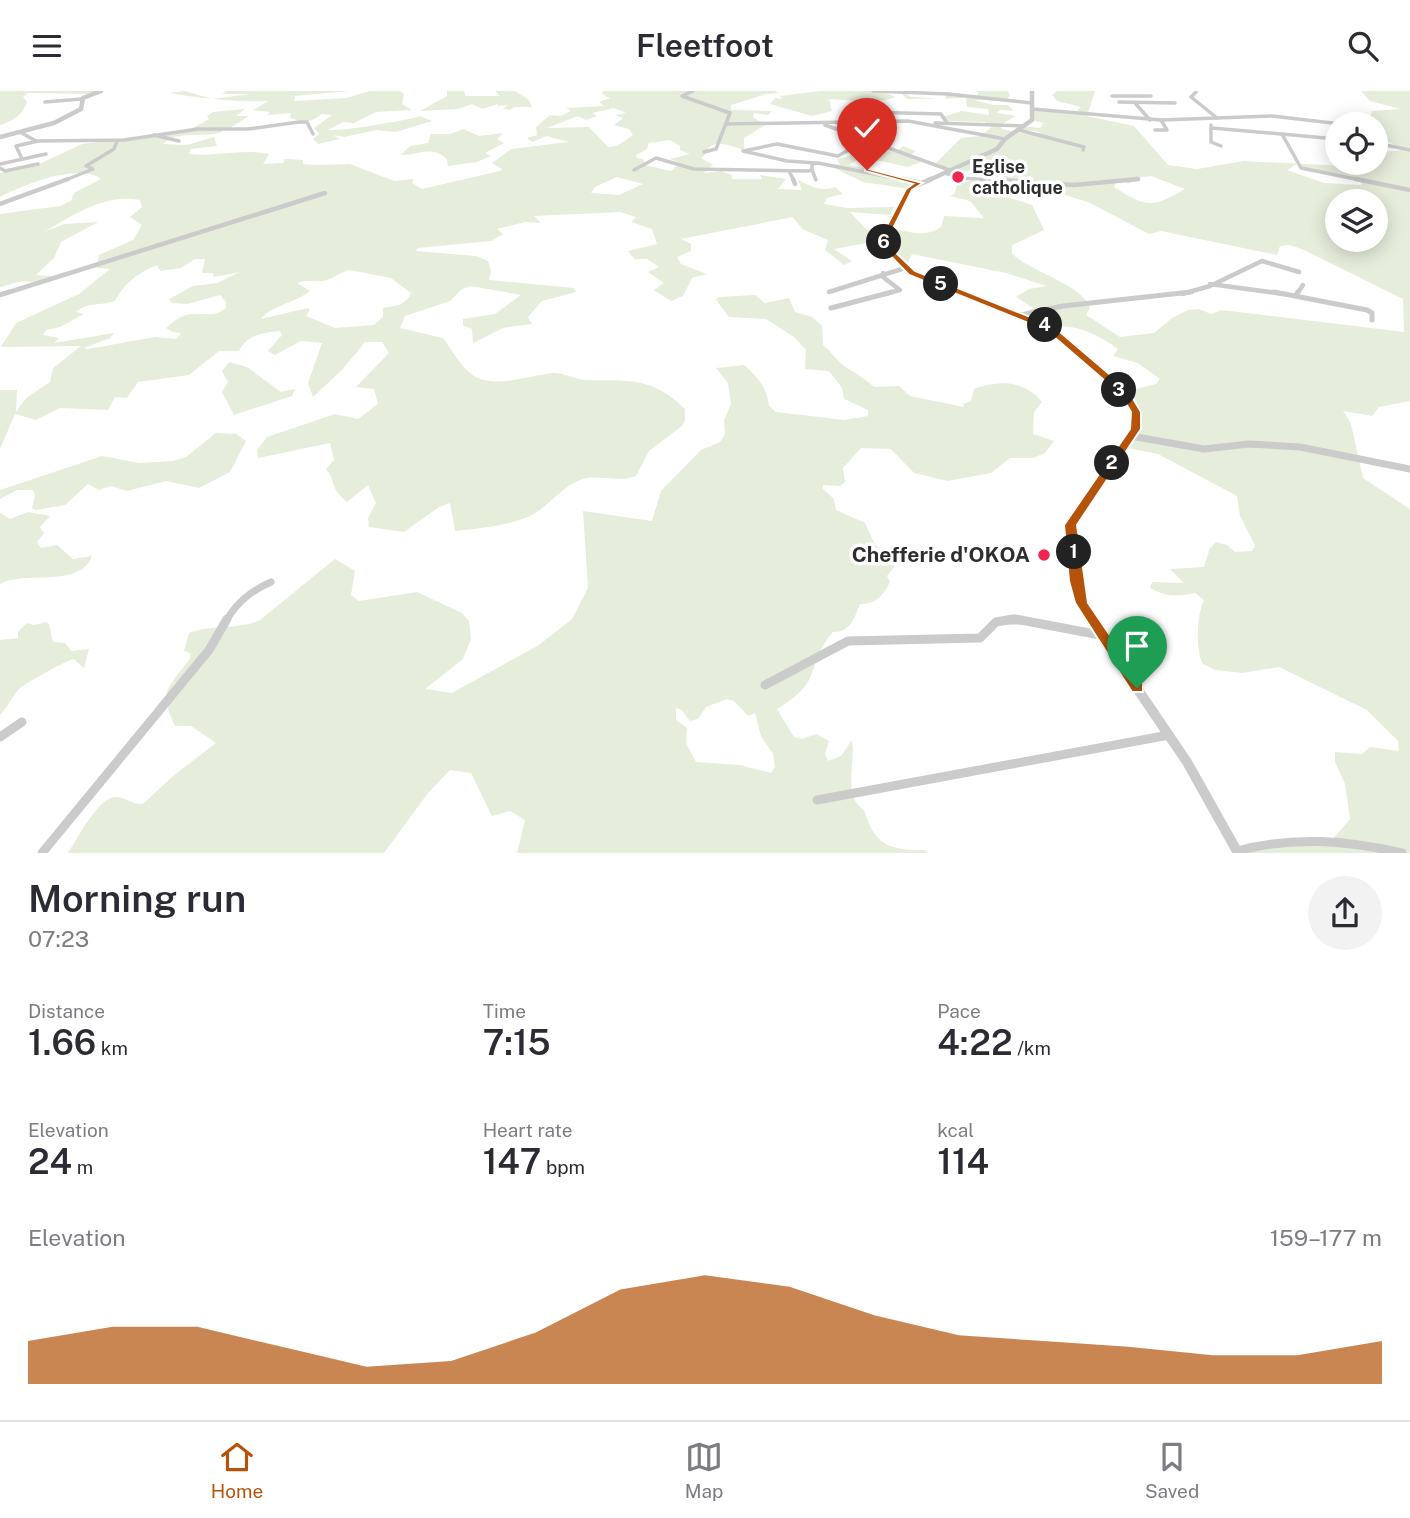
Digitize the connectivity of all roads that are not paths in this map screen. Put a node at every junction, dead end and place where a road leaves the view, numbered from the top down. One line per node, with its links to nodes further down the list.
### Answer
1 (101, 91): 9 (street)
2 (694, 91): 24 (street)
3 (873, 91): 14 (street)
4 (1032, 91): 14 (street)
5 (1196, 92): 16 (street)
6 (1112, 96): 7 (street)
7 (1132, 96): 8 (street); 12 (street)
8 (1152, 96)
9 (82, 99): 10 (street); 30 (street)
10 (45, 102)
11 (1119, 102): 12 (street)
12 (1135, 103): 13 (street); 19 (street)
13 (1175, 103)
14 (1032, 106): 19 (street); 26 (street)
15 (862, 107): 23 (street)
16 (1217, 118): 17 (street); 18 (street)
17 (1222, 118): 22 (street); 29 (street)
18 (1208, 119): 20 (street); 27 (street)
19 (1150, 120): 20 (street)
20 (1161, 120): 28 (street)
21 (914, 122): 23 (street); 25 (street); 36 (street)
22 (1325, 122)
23 (947, 123): 26 (street)
24 (726, 124): 25 (street); 45 (street)
25 (824, 124): 42 (street)
26 (1022, 128): 36 (street); 44 (street)
27 (1212, 128): 29 (street); 41 (street)
28 (1155, 130)
29 (1234, 130): 32 (street)
30 (20, 132): 34 (street); 37 (street)
31 (313, 134): 33 (street)
32 (1282, 134): 35 (street); 59 (street)
33 (152, 135): 38 (street); 39 (street)
34 (0, 137)
35 (1325, 138)
36 (1005, 139): 54 (street)
37 (38, 141): 38 (street); 47 (street)
38 (117, 141): 61 (street)
39 (179, 141)
40 (1388, 145): 43 (street)
41 (1221, 146)
42 (885, 148): 48 (street); 54 (street)
43 (1410, 150)
44 (1083, 151)
45 (704, 152)
46 (46, 154): 47 (street)
47 (22, 159): 50 (street)
48 (818, 163): 52 (street); 57 (street)
49 (38, 164): 50 (street)
50 (0, 166)
51 (634, 170): 53 (street)
52 (812, 170): 53 (street); 56 (street)
53 (789, 171): 58 (street)
54 (948, 172): 55 (street); 57 (street)
55 (1138, 179)
56 (816, 180)
57 (919, 183): 62 (street)
58 (795, 184)
59 (1410, 190)
60 (324, 193): 68 (street)
61 (0, 204)
62 (905, 268): 64 (street); 71 (street)
63 (1299, 272): 65 (street)
64 (883, 273): 67 (street); 70 (street)
65 (1209, 284): 69 (street); 71 (street)
66 (1303, 285): 69 (street)
67 (828, 292)
68 (0, 295)
69 (1294, 295): 72 (street)
70 (831, 308)
71 (1021, 315): 73 (street)
72 (1372, 320)
73 (1130, 436): 74 (street); 76 (street)
74 (1410, 470)
75 (271, 582): 83 (street)
76 (1100, 635): 77 (street); 79 (street)
77 (765, 685)
78 (22, 722): 80 (street)
79 (1169, 735): 81 (street); 82 (street)
80 (0, 737)
81 (817, 800)
82 (1238, 852): 84 (street)
83 (42, 853)
84 (1402, 853)

